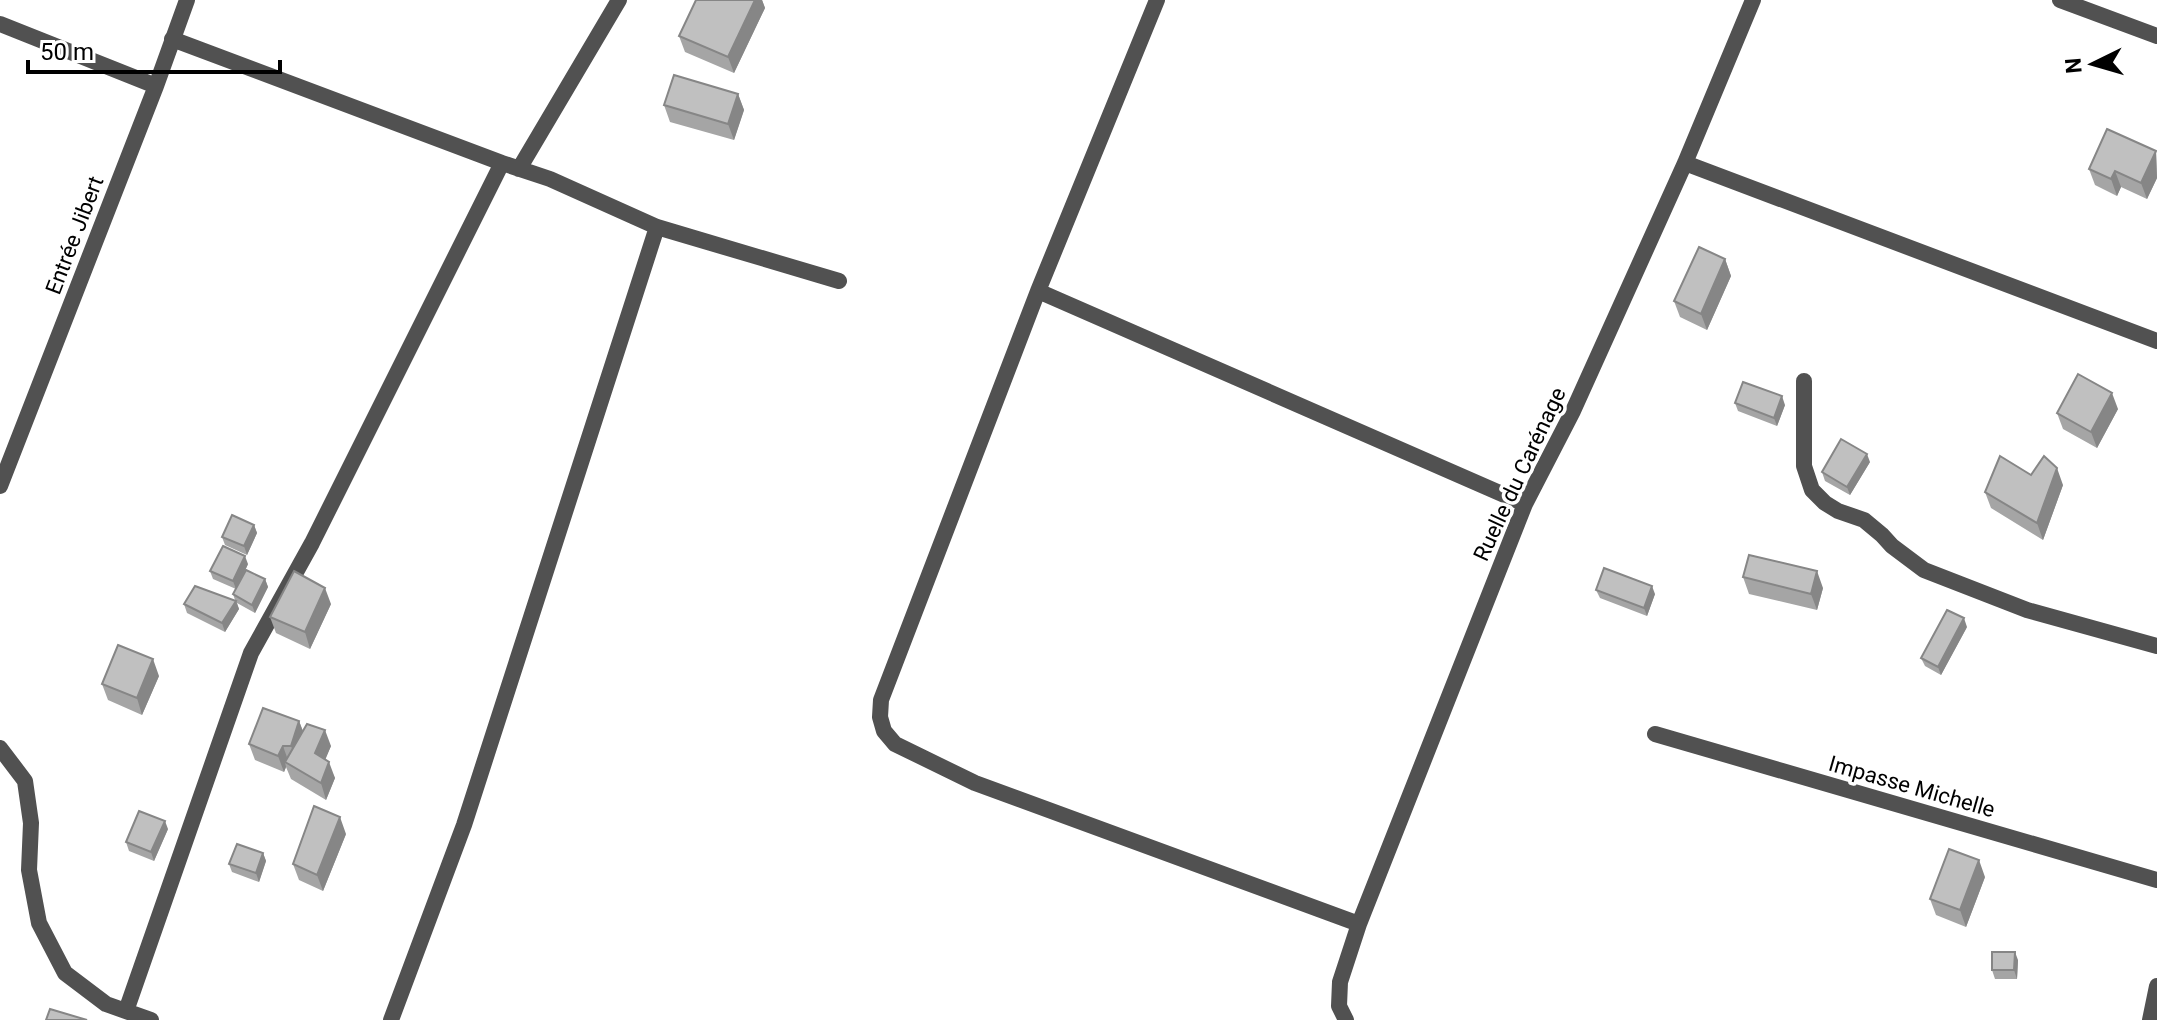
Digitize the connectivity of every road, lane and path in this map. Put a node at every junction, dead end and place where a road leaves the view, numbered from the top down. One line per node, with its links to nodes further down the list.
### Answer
1 (187, 0): 8 (street, Entrée Jibert)
2 (619, 0): 12 (street)
3 (1157, 0): 15 (street)
4 (1753, 0): 11 (street, Ruelle du Carénage)
5 (2060, 0): 7 (street)
6 (0, 24): 9 (street)
7 (2157, 36)
8 (172, 39): 9 (street, Entrée Jibert); 10 (street)
9 (156, 86): 18 (street, Entrée Jibert)
10 (502, 163): 12 (street); 26 (street)
11 (1685, 163): 16 (street); 19 (street, Ruelle du Carénage)
12 (519, 169): 13 (street)
13 (657, 227): 14 (street); 28 (street)
14 (839, 281)
15 (1038, 291): 19 (street); 24 (street)
16 (2157, 341)
17 (1804, 381): 20 (street)
18 (0, 486)
19 (1525, 504): 24 (street, Ruelle du Carénage)
20 (2157, 646)
21 (1655, 734): 23 (street, Impasse Michelle)
22 (0, 748): 26 (street)
23 (2157, 880)
24 (1359, 924): 29 (street, Ruelle du Carénage)
25 (2157, 986): 30 (street)
26 (126, 1011): 27 (street)
27 (151, 1020)
28 (391, 1020)
29 (1346, 1020)
30 (2150, 1020)

